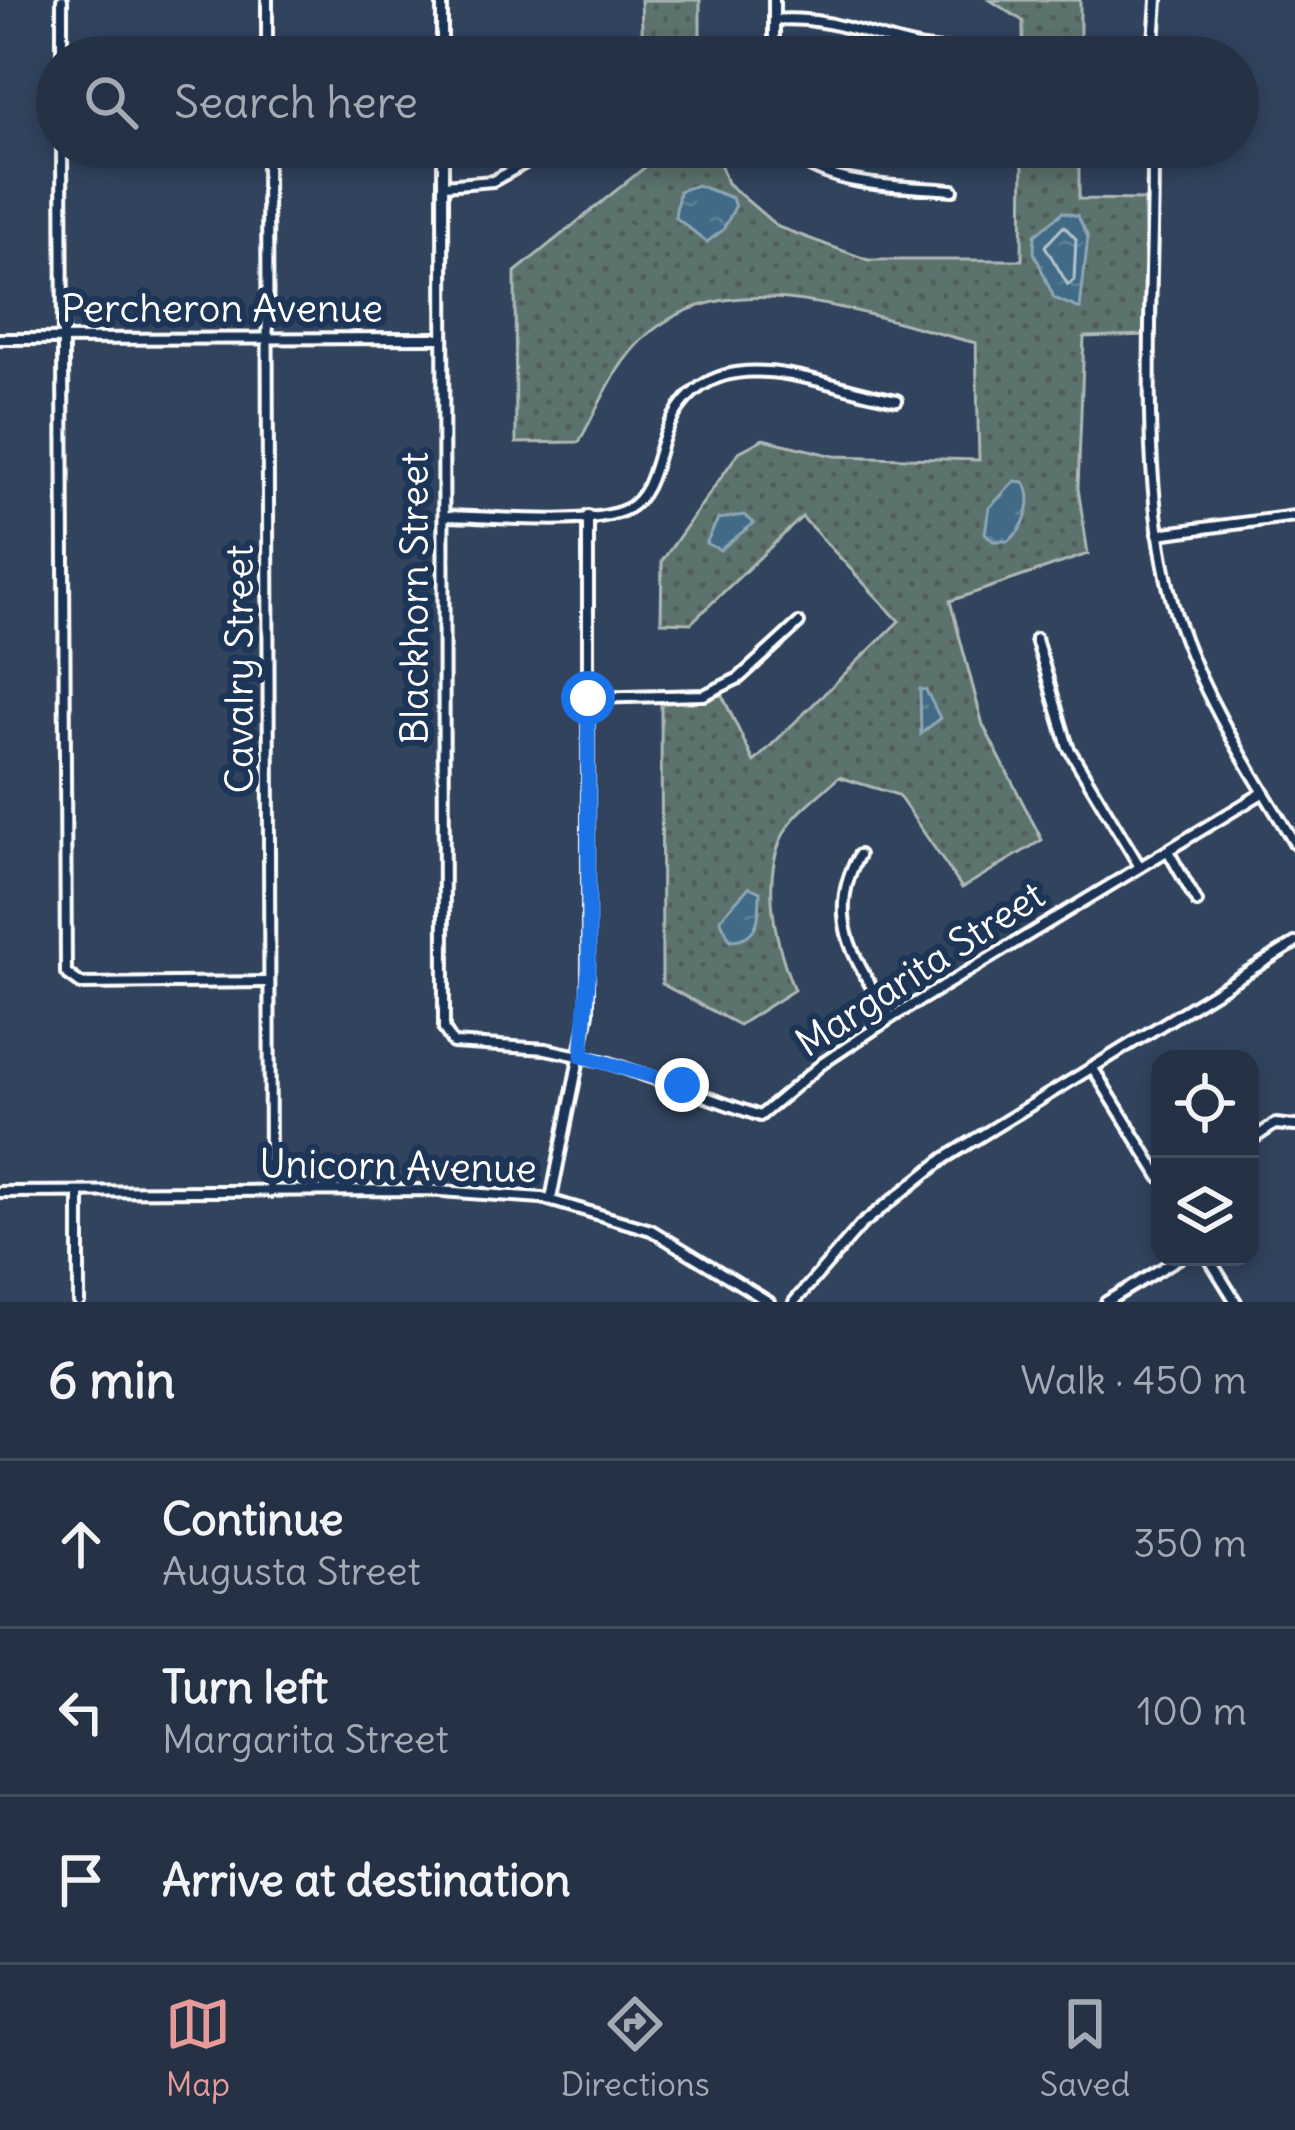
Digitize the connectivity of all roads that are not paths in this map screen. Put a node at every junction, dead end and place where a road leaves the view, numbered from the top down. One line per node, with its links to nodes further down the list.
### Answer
1 (62, 0): 7 (street)
2 (267, 0): 8 (street)
3 (442, 0): 9 (street)
4 (774, 0): 6 (street)
5 (1157, 0): 12 (street)
6 (774, 20): 10 (street); 11 (street)
7 (62, 36)
8 (267, 36)
9 (442, 36)
10 (774, 36)
11 (880, 36)
12 (1155, 36)
13 (62, 168): 24 (street)
14 (267, 168): 21 (street, Cavalry Street)
15 (443, 168): 19 (street, Blackhorn Street)
16 (517, 168): 19 (street)
17 (821, 168): 20 (street)
18 (1154, 168): 29 (street)
19 (443, 185): 22 (street, Blackhorn Street)
20 (953, 190)
21 (267, 338): 22 (street, Percheron Avenue); 24 (street, Percheron Avenue); 40 (street, Cavalry Street)
22 (443, 338): 26 (street, Blackhorn Street)
23 (0, 339): 24 (street, Percheron Avenue)
24 (63, 339): 40 (street)
25 (897, 400): 27 (street)
26 (444, 516): 27 (street); 42 (street, Blackhorn Street)
27 (588, 516): 32 (street)
28 (1295, 516): 29 (street)
29 (1158, 535): 33 (street)
30 (799, 623): 32 (street)
31 (1036, 639): 37 (street)
32 (588, 698): 43 (street)
33 (1264, 792): 34 (street); 35 (street, Margarita Street)
34 (1295, 844)
35 (1168, 850): 37 (street, Margarita Street); 38 (street)
36 (859, 855): 41 (street)
37 (1140, 867): 41 (street, Margarita Street)
38 (1196, 902)
39 (1295, 943): 44 (street)
40 (269, 982): 50 (street, Cavalry Street)
41 (891, 1018): 43 (street, Margarita Street)
42 (457, 1044): 43 (street, Margarita Street)
43 (582, 1056): 51 (street)
44 (1093, 1067): 47 (street); 56 (street)
45 (1295, 1126): 46 (street)
46 (1259, 1135)
47 (1151, 1162)
48 (0, 1192): 49 (street, Unicorn Avenue)
49 (79, 1192): 50 (street, Unicorn Avenue); 54 (street)
50 (270, 1192): 51 (street, Unicorn Avenue)
51 (551, 1199): 55 (street, Unicorn Avenue)
52 (1166, 1266): 57 (street)
53 (1214, 1266): 58 (street)
54 (79, 1302)
55 (769, 1302)
56 (794, 1302)
57 (1106, 1302)
58 (1236, 1302)

